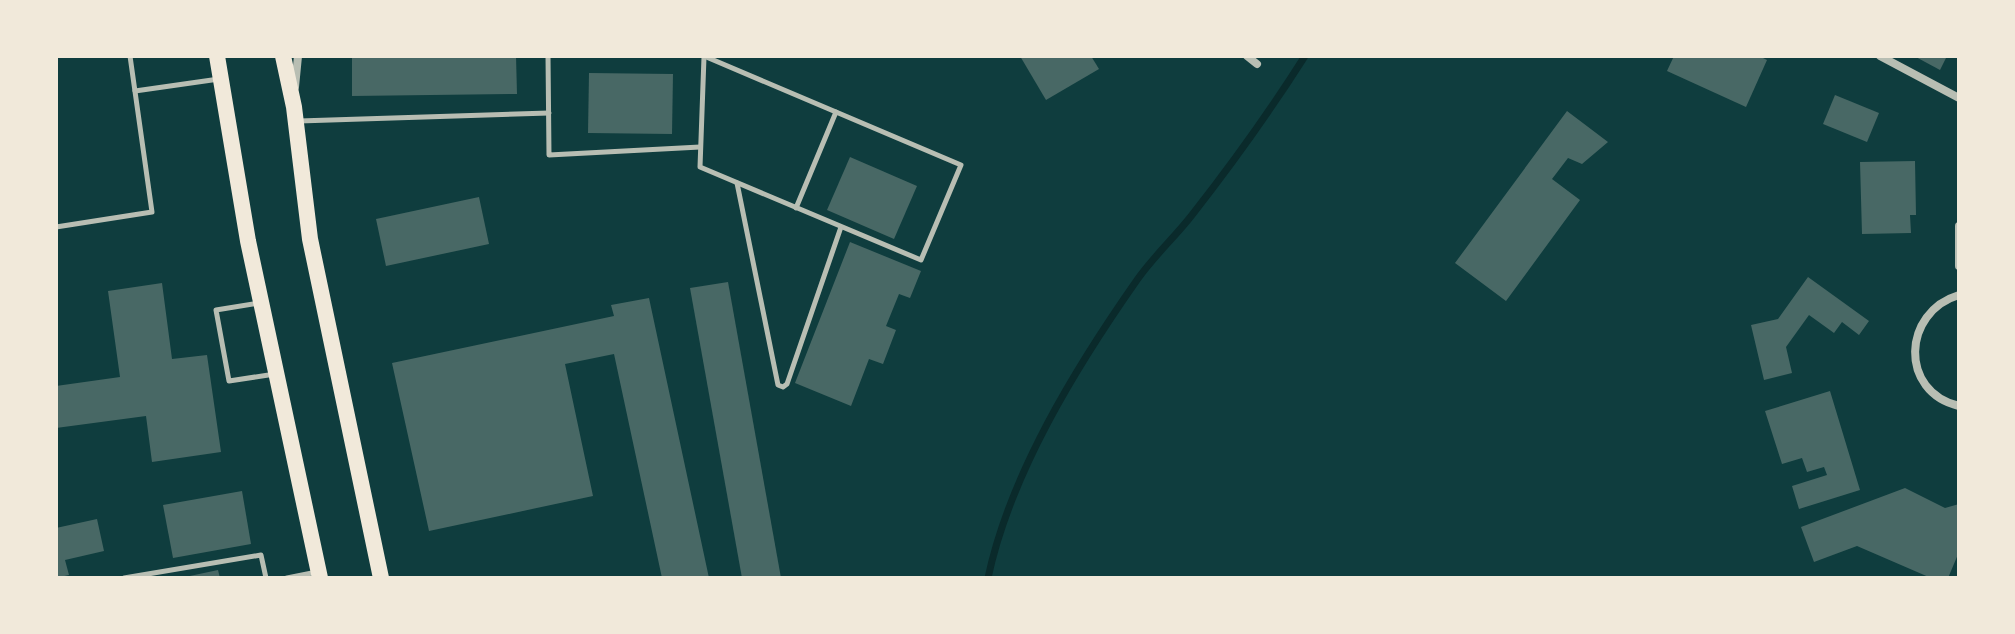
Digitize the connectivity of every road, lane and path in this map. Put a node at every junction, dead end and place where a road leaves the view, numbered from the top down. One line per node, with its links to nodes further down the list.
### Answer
1 (130, 56): 11 (lane)
2 (217, 56): 10 (main road)
3 (283, 56): 15 (main road)
4 (298, 56): 15 (street)
5 (548, 56): 14 (lane)
6 (704, 56): 13 (lane); 16 (lane)
7 (1247, 56): 9 (street)
8 (1880, 56): 12 (street)
9 (1257, 64)
10 (220, 79): 11 (lane); 24 (main road)
11 (135, 91): 20 (lane)
12 (1959, 98)
13 (836, 112): 18 (lane); 21 (lane)
14 (549, 113): 15 (lane); 16 (lane)
15 (295, 114): 31 (main road)
16 (700, 147): 17 (lane)
17 (737, 182): 18 (lane); 21 (lane)
18 (796, 208): 21 (lane)
19 (1959, 226): 22 (street)
20 (56, 227)
21 (841, 227)
22 (1959, 266)
23 (1959, 295): 26 (street)
24 (261, 302): 25 (main road); 25 (lane)
25 (276, 374): 27 (main road)
26 (1959, 406)
27 (319, 575): 30 (lane)
28 (124, 578): 29 (lane)
29 (266, 578)
30 (287, 578)
31 (381, 578)

